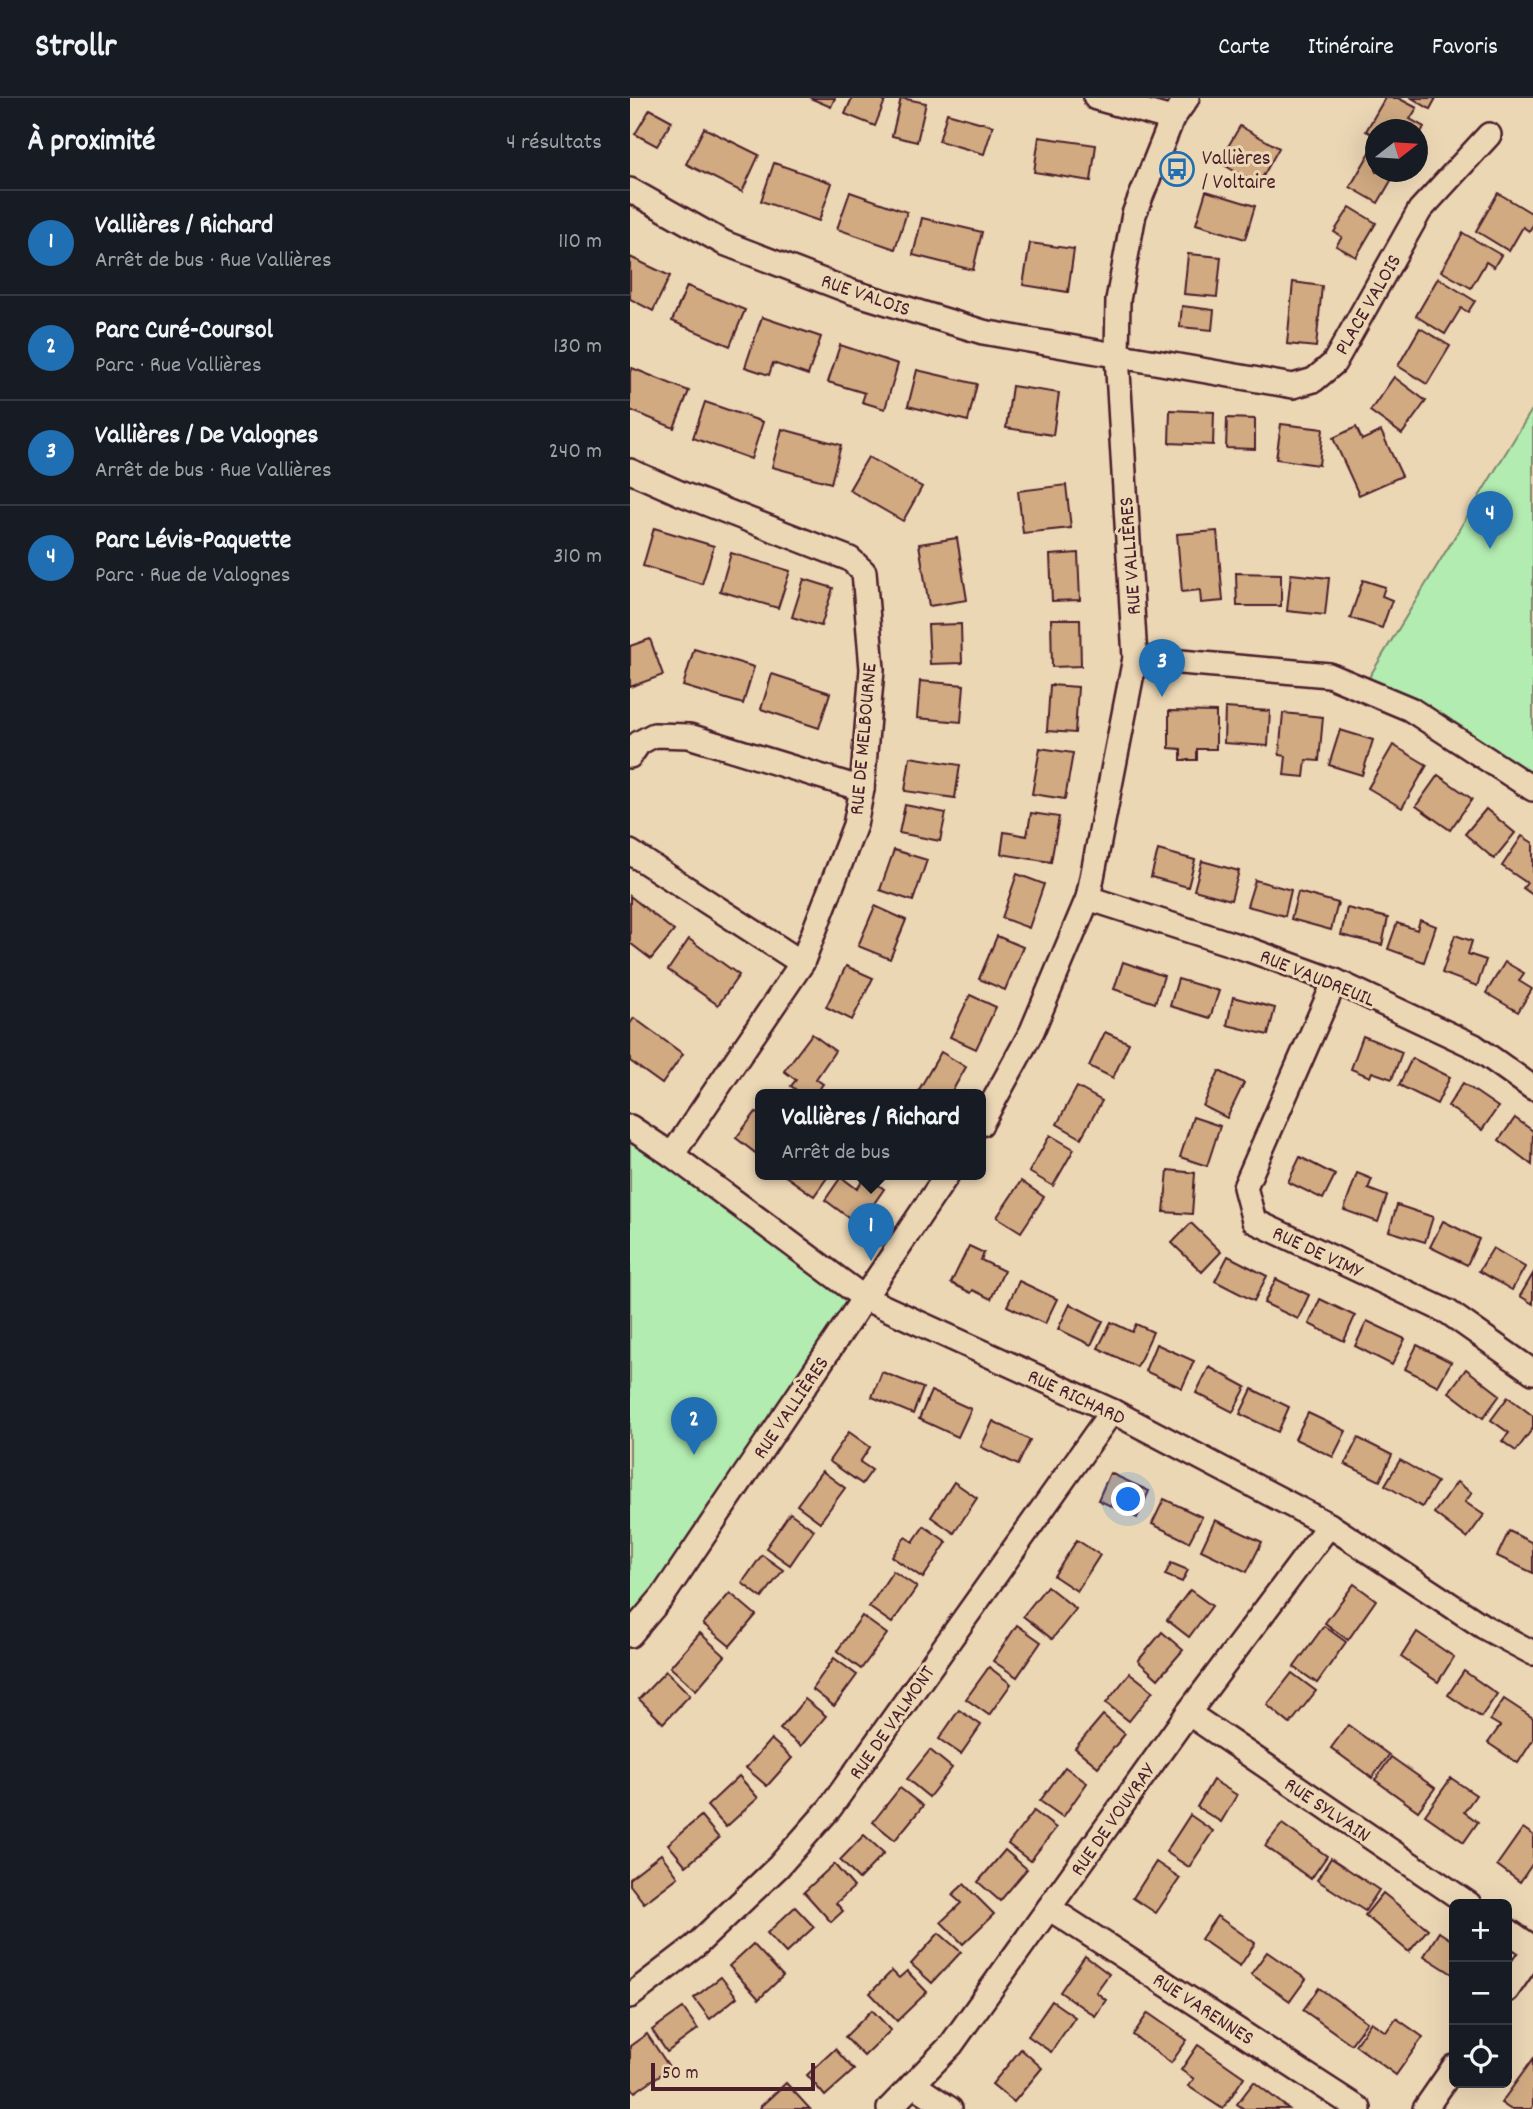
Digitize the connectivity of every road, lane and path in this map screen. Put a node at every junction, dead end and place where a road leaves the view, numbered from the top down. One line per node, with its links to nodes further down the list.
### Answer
1 (1096, 98): 3 (street)
2 (1187, 98): 3 (street, RUE VALLIÈRES)
3 (1172, 119): 6 (street, RUE VALLIÈRES)
4 (1489, 135): 6 (street, PLACE VALOIS)
5 (630, 190): 6 (street, RUE VALOIS)
6 (1117, 355): 8 (street, RUE VALLIÈRES)
7 (630, 471): 10 (street, RUE DE MELBOURNE)
8 (1135, 658): 11 (street); 13 (street, RUE VALLIÈRES)
9 (630, 756): 10 (street)
10 (862, 789): 14 (street, RUE DE MELBOURNE)
11 (1533, 789)
12 (630, 852): 14 (street)
13 (1088, 898): 15 (street, RUE VAUDREUIL); 17 (street, RUE VALLIÈRES)
14 (802, 963): 19 (street, RUE DE MELBOURNE)
15 (1335, 981): 16 (street, RUE VAUDREUIL); 22 (street, RUE DE VIMY)
16 (1533, 1088)
17 (986, 1115)
18 (630, 1127): 19 (street, RUE RICHARD)
19 (672, 1156): 21 (street, RUE RICHARD)
20 (944, 1180): 21 (street, RUE VALLIÈRES)
21 (864, 1298): 23 (street, RUE RICHARD); 25 (street, RUE VALLIÈRES)
22 (1533, 1372)
23 (1112, 1411): 24 (street, RUE RICHARD); 33 (street, RUE DE VALMONT)
24 (1329, 1525): 26 (street, RUE RICHARD); 27 (street, RUE DE VOUVRAY)
25 (630, 1635)
26 (1533, 1653)
27 (1188, 1713): 28 (street, RUE SYLVAIN); 29 (street, RUE DE VOUVRAY)
28 (1462, 1899)
29 (1049, 1908): 35 (street, RUE DE VOUVRAY); 38 (street, RUE VARENNES)
30 (1512, 1934): 31 (street)
31 (1533, 1950): 32 (street)
32 (1512, 1982)
33 (630, 1996)
34 (1449, 2074): 39 (street)
35 (913, 2084): 36 (street, RUE DE VOUVRAY); 37 (street)
36 (889, 2109)
37 (950, 2109)
38 (1359, 2109)
39 (1425, 2109)

